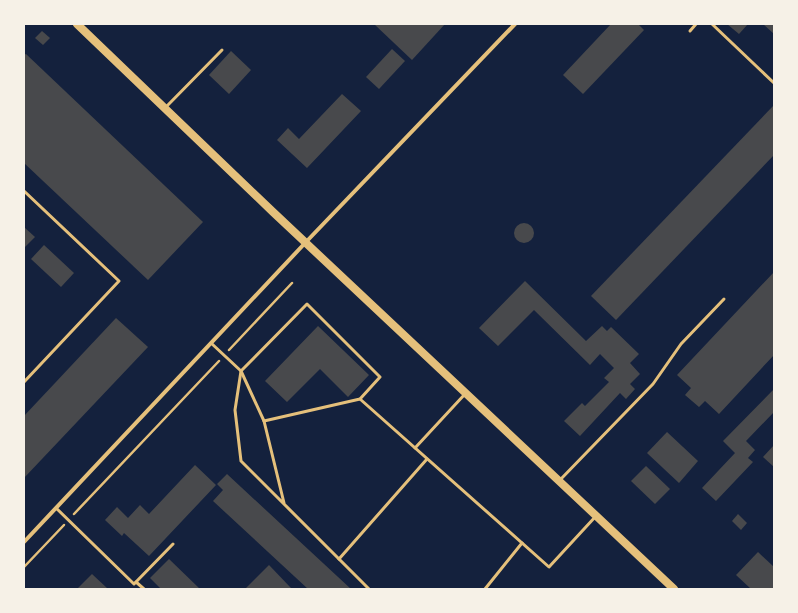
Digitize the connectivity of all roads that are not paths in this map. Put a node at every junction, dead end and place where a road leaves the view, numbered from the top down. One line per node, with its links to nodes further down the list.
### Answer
1 (77, 24): 8 (main road)
2 (515, 24): 10 (street)
3 (696, 24): 5 (lane)
4 (712, 24): 7 (lane)
5 (690, 31)
6 (222, 50): 8 (lane)
7 (774, 83)
8 (165, 108): 10 (main road)
9 (24, 191): 14 (lane)
10 (306, 242): 12 (street); 15 (main road)
11 (724, 299): 20 (lane)
12 (211, 343): 13 (lane); 22 (street)
13 (241, 371): 16 (lane); 17 (lane); 21 (lane)
14 (24, 382)
15 (466, 393): 18 (lane); 20 (main road)
16 (360, 399): 17 (lane); 18 (lane)
17 (264, 421): 21 (lane)
18 (415, 448): 19 (lane)
19 (427, 459): 25 (lane); 27 (lane)
20 (559, 481): 23 (main road)
21 (284, 504): 27 (lane)
22 (56, 508): 24 (street); 28 (lane)
23 (596, 516): 25 (lane); 32 (main road)
24 (24, 541)
25 (522, 543): 31 (lane)
26 (173, 544): 28 (lane)
27 (340, 559): 30 (lane)
28 (136, 582): 29 (lane)
29 (144, 589)
30 (369, 589)
31 (485, 589)
32 (674, 589)

